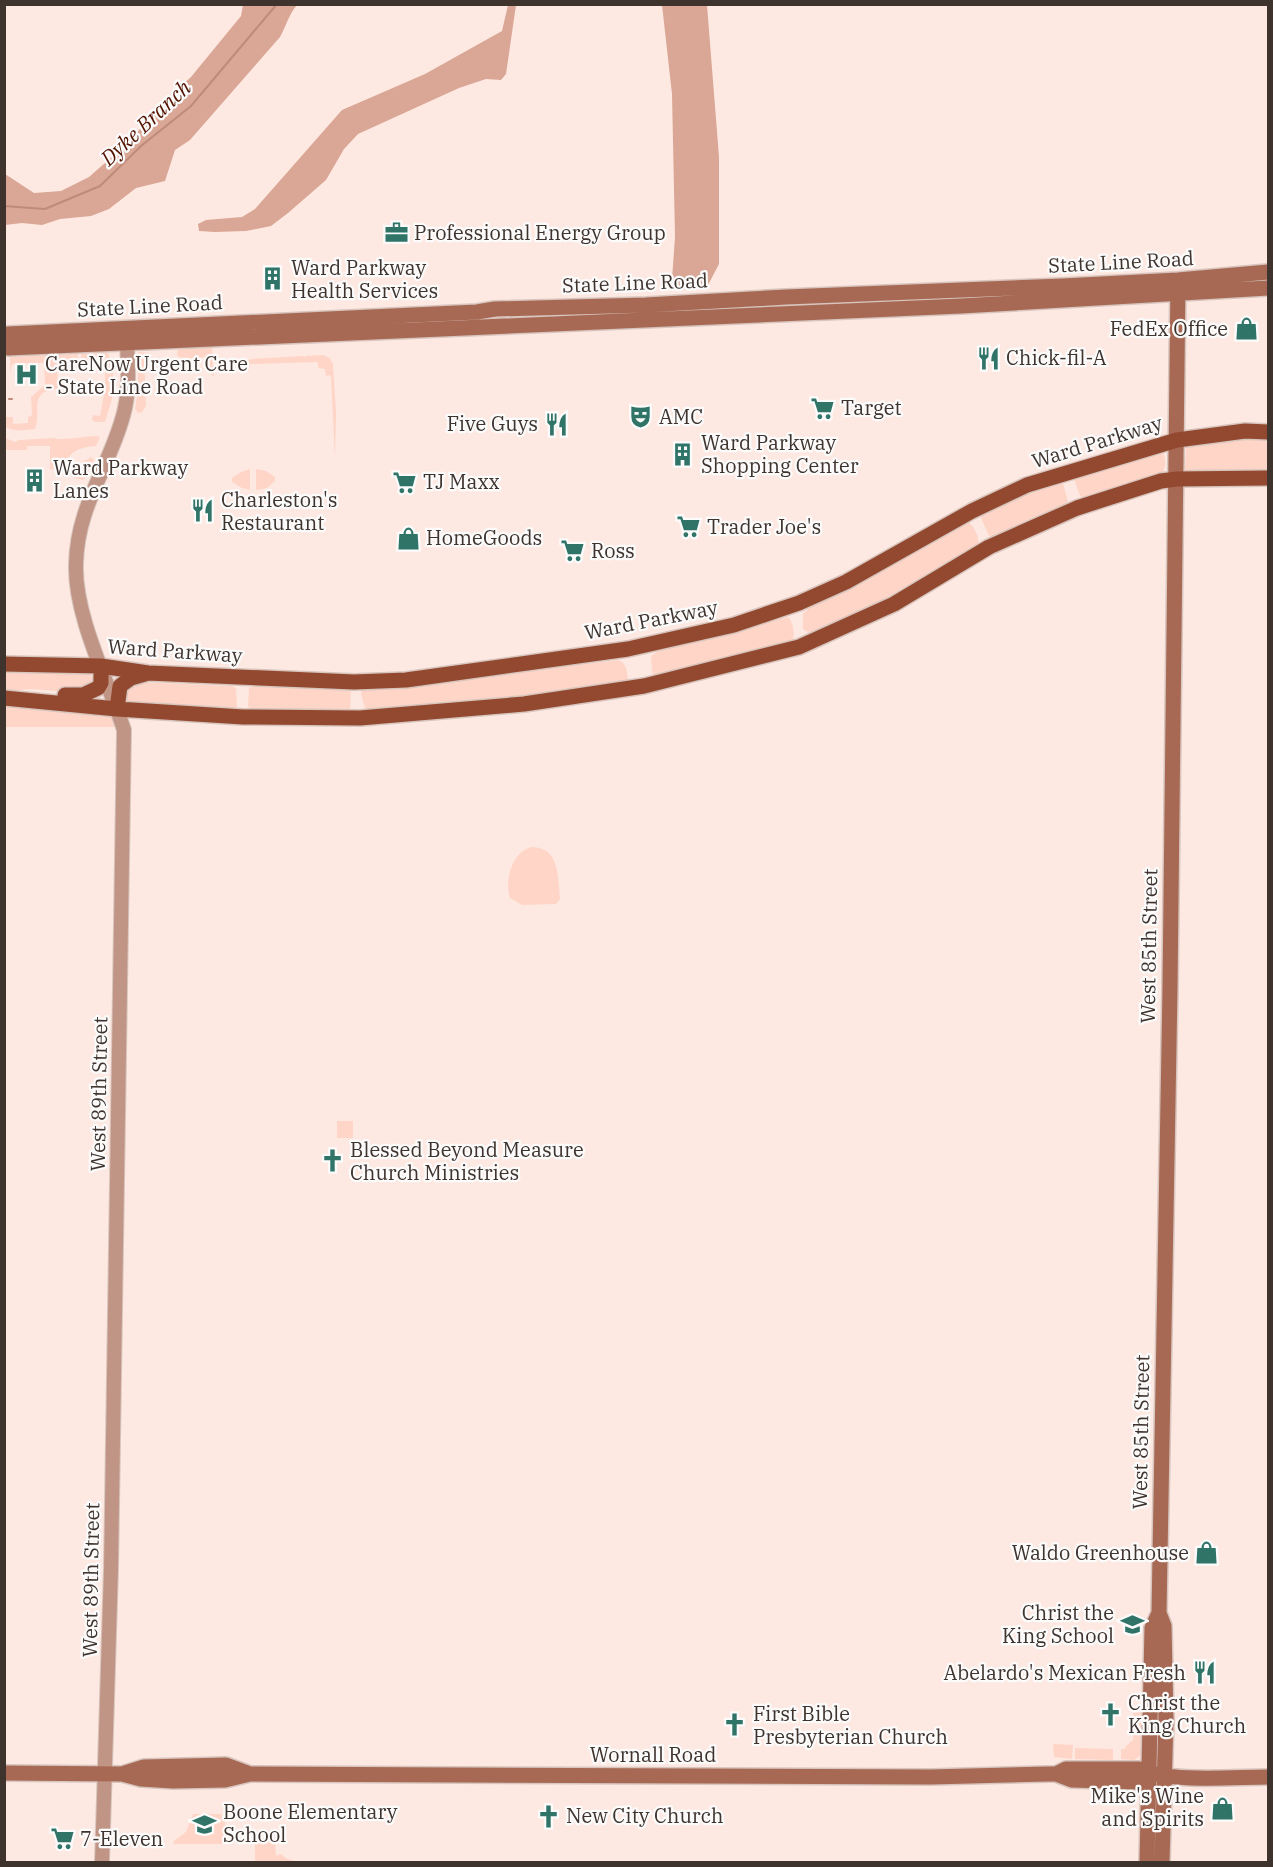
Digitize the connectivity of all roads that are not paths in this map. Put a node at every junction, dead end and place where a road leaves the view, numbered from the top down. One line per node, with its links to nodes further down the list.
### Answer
1 (1269, 272): 2 (main road, State Line Road)
2 (1178, 287): 3 (main road, State Line Road); 4 (main road, State Line Road); 5 (main road, State Line Road); 8 (main road, West 85th Street)
3 (1269, 288)
4 (4, 337)
5 (128, 343): 6 (main road, State Line Road); 12 (street, West 89th Street)
6 (4, 346)
7 (1269, 432): 8 (main road, Ward Parkway)
8 (1177, 440): 10 (main road, West 85th Street); 13 (main road, Ward Parkway)
9 (1269, 478): 10 (main road)
10 (1176, 479): 15 (main road); 18 (main road, West 85th Street)
11 (4, 664): 12 (main road, Ward Parkway)
12 (101, 666): 13 (main road, Ward Parkway); 14 (main road); 15 (street, West 89th Street)
13 (148, 674): 15 (main road)
14 (10, 698): 15 (main road)
15 (117, 709): 17 (street, West 89th Street)
16 (4, 1773): 17 (main road, Wornall Road)
17 (106, 1774): 18 (main road, Wornall Road); 20 (street, West 89th Street)
18 (1157, 1775): 19 (main road, Wornall Road); 21 (main road, West 85th Street); 22 (main road, West 85th Street)
19 (1269, 1777)
20 (102, 1863)
21 (1147, 1863)
22 (1162, 1863)

